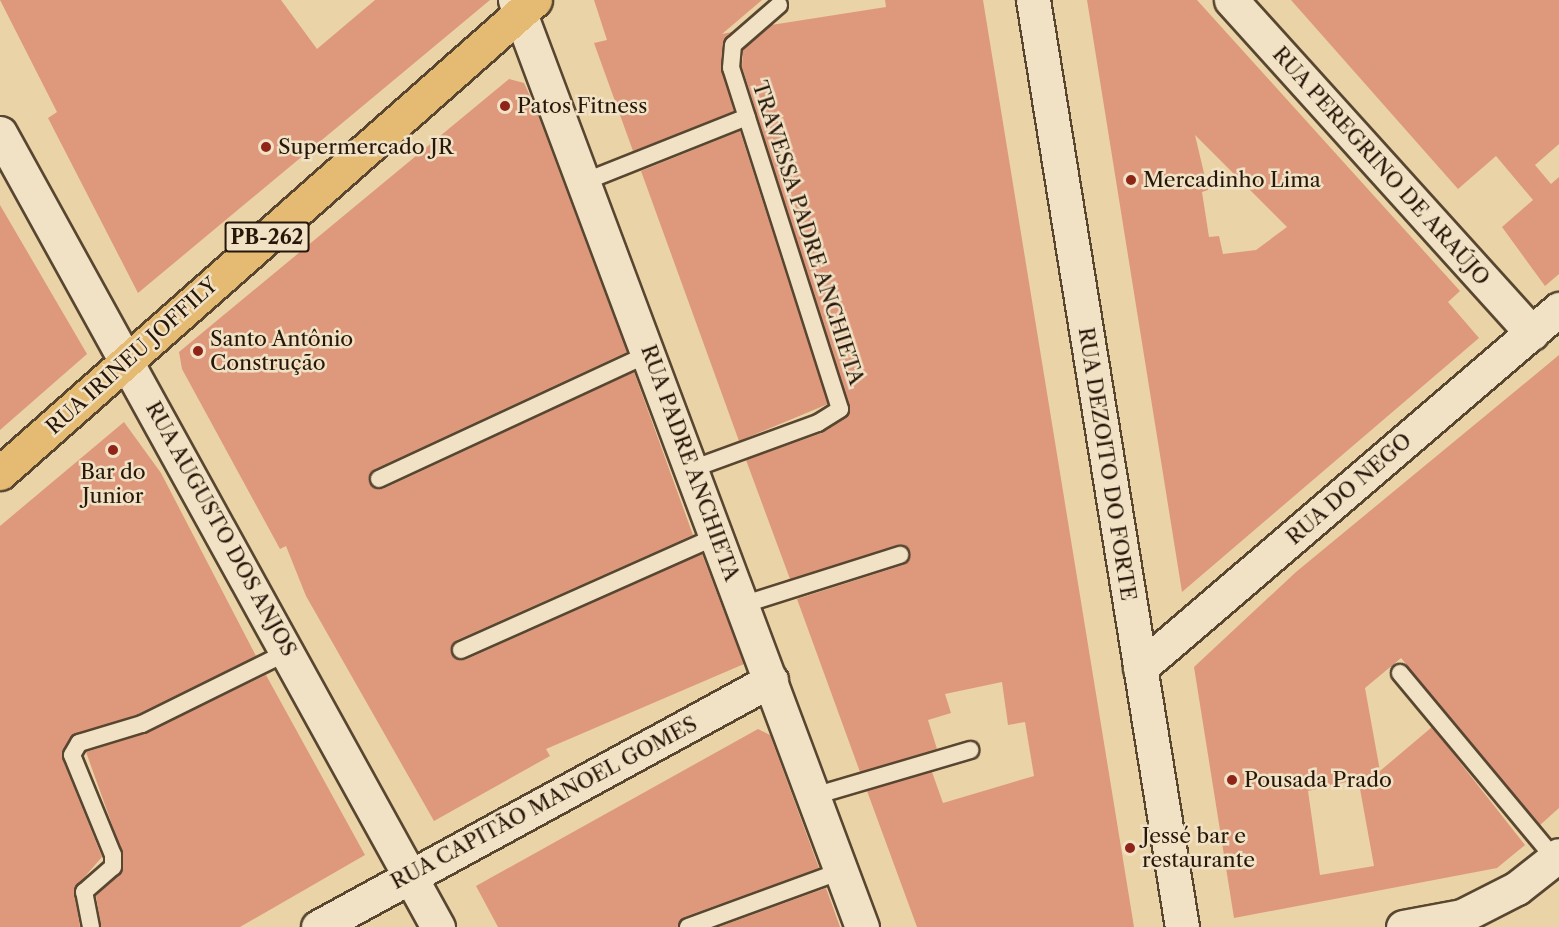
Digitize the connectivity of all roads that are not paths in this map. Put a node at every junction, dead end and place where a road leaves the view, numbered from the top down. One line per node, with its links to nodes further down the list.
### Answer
1 (1033, 0): 20 (street, RUA DEZOITO DO FORTE)
2 (1231, 0): 9 (street, RUA PEREGRINO DE ARAÚJO)
3 (524, 4): 7 (street, RUA PADRE ANCHIETA); 11 (main road, RUA IRINEU JOFFILY / PB-262)
4 (778, 5): 5 (lane, TRAVESSA PADRE ANCHIETA)
5 (747, 117): 7 (lane); 12 (lane, TRAVESSA PADRE ANCHIETA)
6 (0, 133): 11 (street, RUA AUGUSTO DOS ANJOS)
7 (585, 181): 10 (street, RUA PADRE ANCHIETA)
8 (1559, 309): 9 (street, RUA DO NEGO)
9 (1532, 333): 20 (street, RUA DO NEGO)
10 (650, 353): 12 (street, RUA PADRE ANCHIETA); 14 (lane)
11 (129, 359): 13 (main road, RUA IRINEU JOFFILY / PB-262); 19 (street, RUA AUGUSTO DOS ANJOS)
12 (692, 469): 15 (street, RUA PADRE ANCHIETA)
13 (0, 473)
14 (379, 480)
15 (717, 536): 17 (street, RUA PADRE ANCHIETA); 18 (lane)
16 (900, 555): 17 (lane)
17 (742, 605): 22 (street, RUA PADRE ANCHIETA)
18 (461, 650)
19 (288, 652): 27 (street, RUA AUGUSTO DOS ANJOS); 29 (lane)
20 (1140, 668): 34 (street, RUA DEZOITO DO FORTE)
21 (1400, 673): 25 (lane)
22 (771, 680): 24 (street, RUA PADRE ANCHIETA); 27 (street, RUA CAPITÃO MANOEL GOMES)
23 (970, 750): 24 (lane)
24 (814, 796): 26 (street, RUA PADRE ANCHIETA)
25 (1557, 857): 28 (street)
26 (841, 871): 32 (lane); 33 (street, RUA PADRE ANCHIETA)
27 (409, 874): 30 (street, RUA CAPITÃO MANOEL GOMES); 31 (street, RUA AUGUSTO DOS ANJOS)
28 (1463, 922): 35 (street)
29 (91, 927)
30 (318, 927)
31 (438, 927)
32 (688, 927)
33 (862, 927)
34 (1182, 927)
35 (1403, 927)

